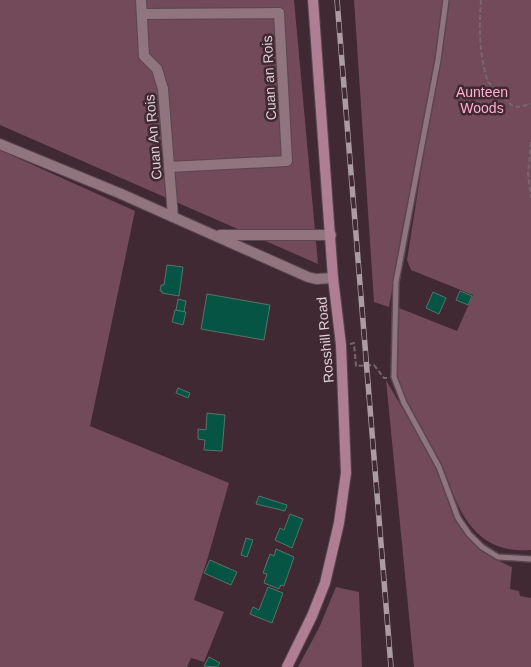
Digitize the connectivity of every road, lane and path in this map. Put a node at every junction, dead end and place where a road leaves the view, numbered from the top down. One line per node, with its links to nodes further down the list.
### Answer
1 (141, 0): 5 (street, Cuan An Rois)
2 (313, 0): 13 (street, Rosshill Road)
3 (446, 0): 16 (lane)
4 (481, 0): 6 (path)
5 (142, 14): 9 (street, Cuan An Rois); 9 (street, Cuan an Rois)
6 (531, 104)
7 (531, 142): 10 (path)
8 (0, 144): 11 (street)
9 (169, 167): 11 (street, Cuan An Rois)
10 (531, 198)
11 (173, 217): 12 (street)
12 (214, 235): 13 (street); 14 (street)
13 (331, 235): 14 (street, Rosshill Road)
14 (333, 278): 15 (street, Rosshill Road)
15 (340, 344): 16 (path); 18 (street, Rosshill Road)
16 (394, 377): 17 (lane)
17 (531, 559)
18 (287, 667)

